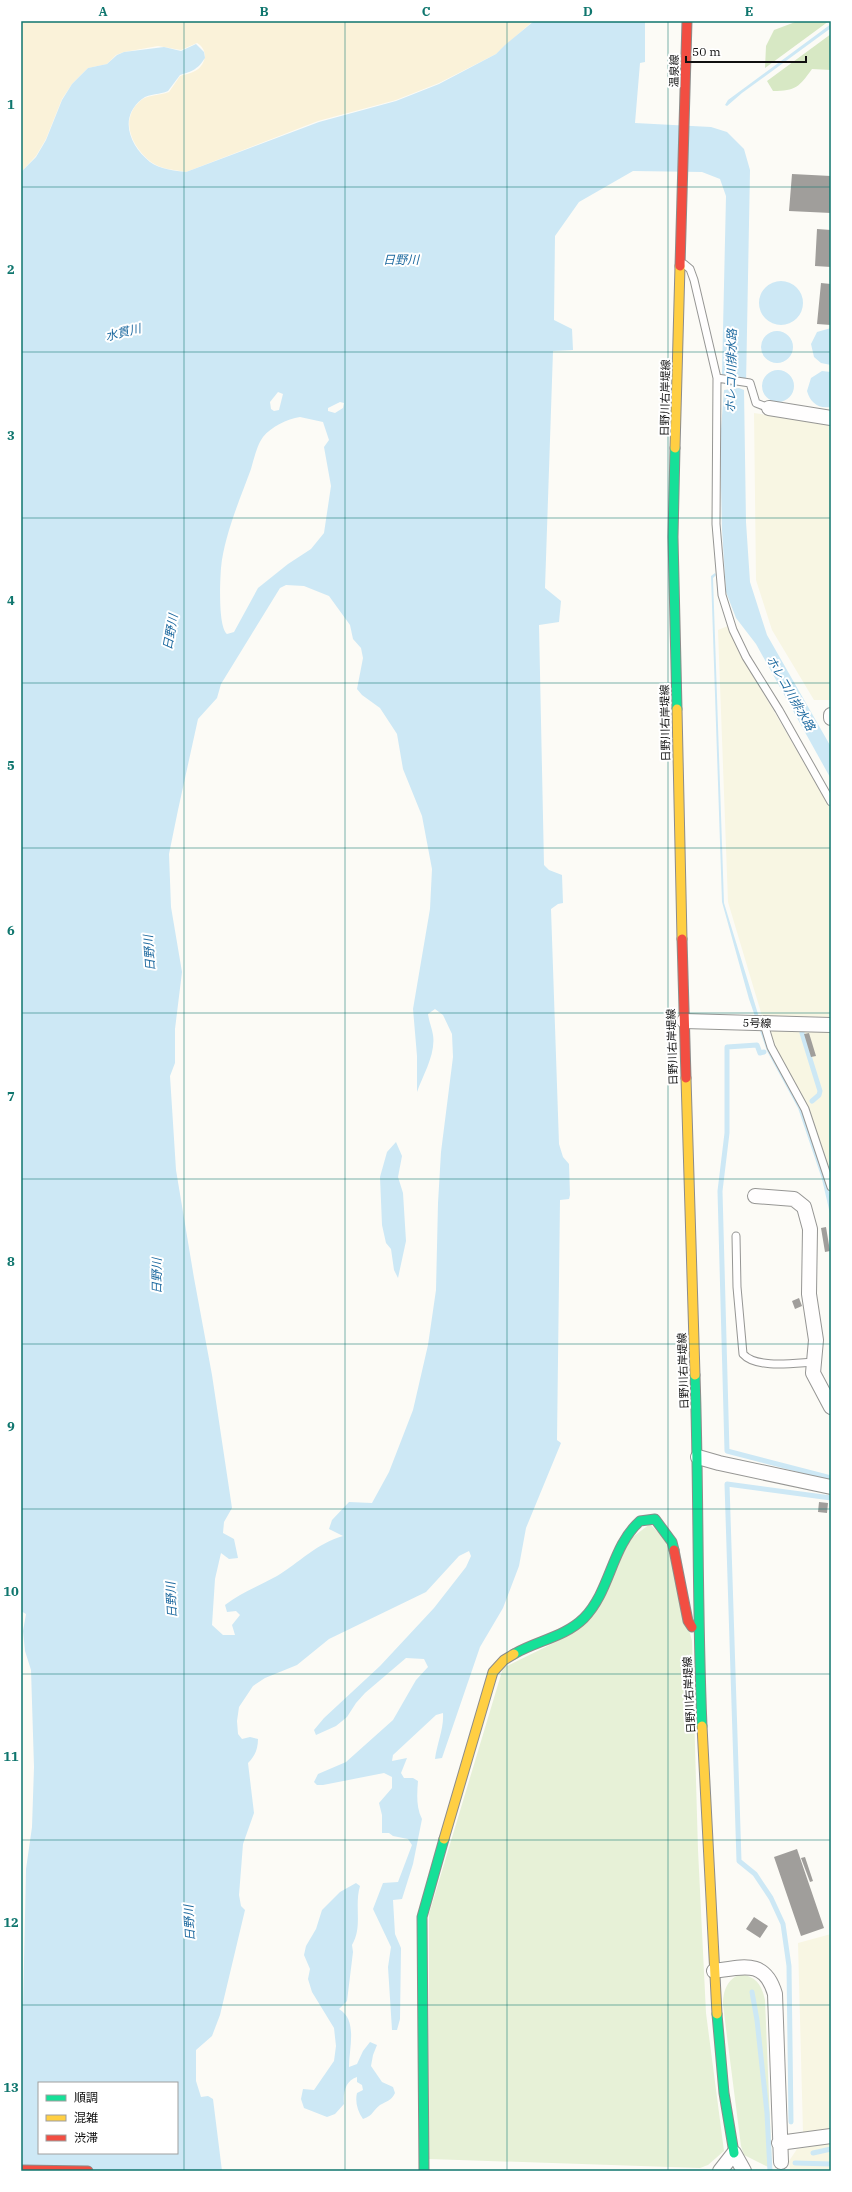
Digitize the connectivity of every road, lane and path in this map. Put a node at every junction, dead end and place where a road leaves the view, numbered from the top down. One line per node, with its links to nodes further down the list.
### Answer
1 (687, 21): 2 (main road, 温泉線)
2 (685, 122): 3 (main road, 日野川右岸堤線)
3 (680, 262): 4 (lane); 10 (main road, 日野川右岸堤線)
4 (717, 378): 5 (lane); 9 (lane)
5 (769, 408): 6 (street)
6 (831, 418)
7 (831, 715): 8 (street)
8 (831, 718)
9 (831, 802)
10 (684, 1021): 11 (street, 5号線); 18 (main road, 日野川右岸堤線)
11 (764, 1024): 12 (street, 5号線); 13 (lane)
12 (831, 1025)
13 (831, 1186)
14 (755, 1196): 16 (street)
15 (736, 1236): 16 (lane)
16 (814, 1362): 17 (street)
17 (831, 1407)
18 (698, 1457): 19 (street); 20 (main road, 日野川右岸堤線)
19 (831, 1487)
20 (698, 1636): 21 (main road, 日野川右岸堤線); 28 (main road)
21 (714, 1971): 23 (street); 24 (main road, 日野川右岸堤線)
22 (831, 2136): 23 (street)
23 (779, 2143): 25 (street)
24 (734, 2153): 29 (street); 30 (street)
25 (781, 2162)
26 (21, 2170): 27 (main road)
27 (88, 2171)
28 (424, 2171)
29 (720, 2171)
30 (744, 2171)

